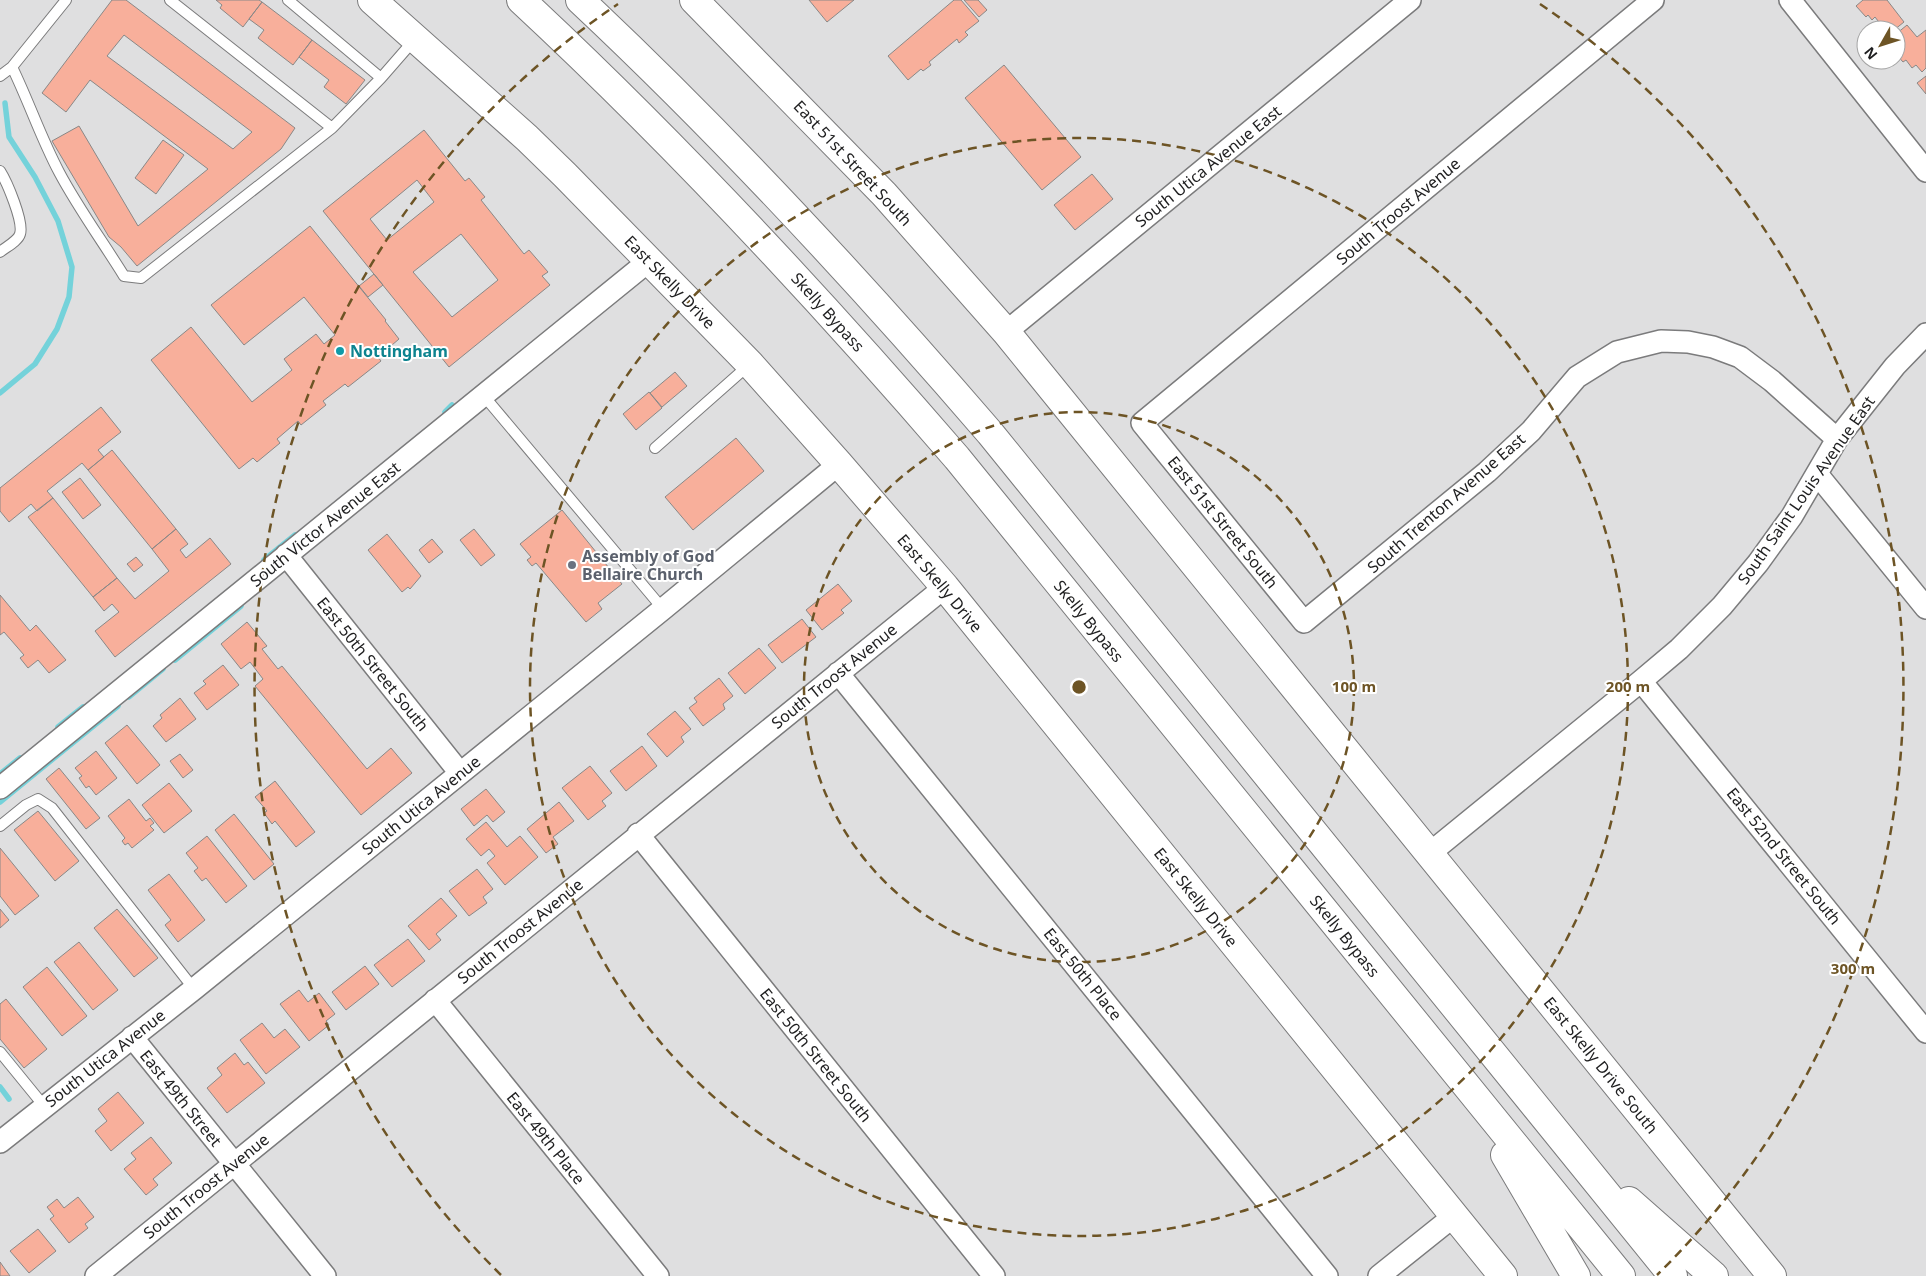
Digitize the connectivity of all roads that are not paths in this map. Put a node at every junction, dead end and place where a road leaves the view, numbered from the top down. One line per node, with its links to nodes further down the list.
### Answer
1 (66, 0): 12 (lane)
2 (170, 0): 15 (lane)
3 (288, 0): 14 (lane)
4 (372, 0): 11 (main road, East Skelly Drive)
5 (521, 0): 46 (main road, Skelly Bypass)
6 (580, 0): 49 (main road)
7 (694, 0): 20 (main road, East 51st Street South)
8 (1410, 0): 20 (street, South Utica Avenue East)
9 (1653, 0): 24 (street, South Troost Avenue)
10 (1790, 0): 17 (street)
11 (416, 38): 14 (lane); 19 (main road, East Skelly Drive)
12 (12, 67): 13 (lane); 15 (lane)
13 (0, 76)
14 (381, 78): 15 (lane)
15 (332, 128)
16 (0, 171): 18 (lane)
17 (1926, 171)
18 (0, 252)
19 (650, 260): 22 (main road, East Skelly Drive); 23 (street, South Victor Avenue East)
20 (1006, 332): 40 (main road)
21 (1926, 334): 25 (street, South Saint Louis Avenue East)
22 (750, 364): 26 (lane); 27 (main road, East Skelly Drive)
23 (484, 396): 29 (street, South Victor Avenue East); 32 (lane)
24 (1142, 422): 33 (street, East 51st Street South)
25 (1837, 440): 28 (street, South Saint Louis Avenue East); 33 (street, South Trenton Avenue East)
26 (655, 448)
27 (839, 464): 30 (main road, East Skelly Drive); 32 (street, South Utica Avenue)
28 (1817, 474): 31 (street); 35 (street, South Saint Louis Avenue East)
29 (286, 555): 36 (street, East 50th Street South); 37 (street, South Victor Avenue East)
30 (945, 587): 34 (street, South Troost Avenue); 51 (main road, East Skelly Drive)
31 (1926, 608)
32 (663, 609): 36 (street, South Utica Avenue)
33 (1304, 622)
34 (838, 673): 39 (street, South Troost Avenue); 56 (street, East 50th Place)
35 (1641, 681): 40 (street, South Saint Louis Avenue East); 43 (street, East 52nd Street South)
36 (460, 773): 41 (street, South Utica Avenue)
37 (0, 788)
38 (0, 826): 41 (lane)
39 (638, 834): 42 (street, South Troost Avenue); 55 (street, East 50th Street South)
40 (1430, 853): 63 (main road, East Skelly Drive South)
41 (194, 989): 44 (street, South Utica Avenue)
42 (435, 1000): 50 (street, South Troost Avenue); 54 (street, East 49th Place)
43 (1926, 1032)
44 (132, 1037): 47 (street, South Utica Avenue); 50 (street, East 49th Street)
45 (0, 1052): 47 (lane)
46 (1456, 1072): 59 (main road); 60 (main road, Skelly Bypass)
47 (44, 1106): 48 (street, South Utica Avenue)
48 (0, 1142)
49 (1571, 1150): 61 (main road); 62 (main road)
50 (234, 1164): 52 (street, South Troost Avenue); 53 (street, East 49th Street)
51 (1454, 1216): 57 (street); 58 (main road)
52 (96, 1276)
53 (325, 1276)
54 (658, 1276)
55 (994, 1276)
56 (1327, 1276)
57 (1379, 1276)
58 (1503, 1276)
59 (1576, 1276)
60 (1621, 1276)
61 (1673, 1276)
62 (1714, 1276)
63 (1772, 1276)

